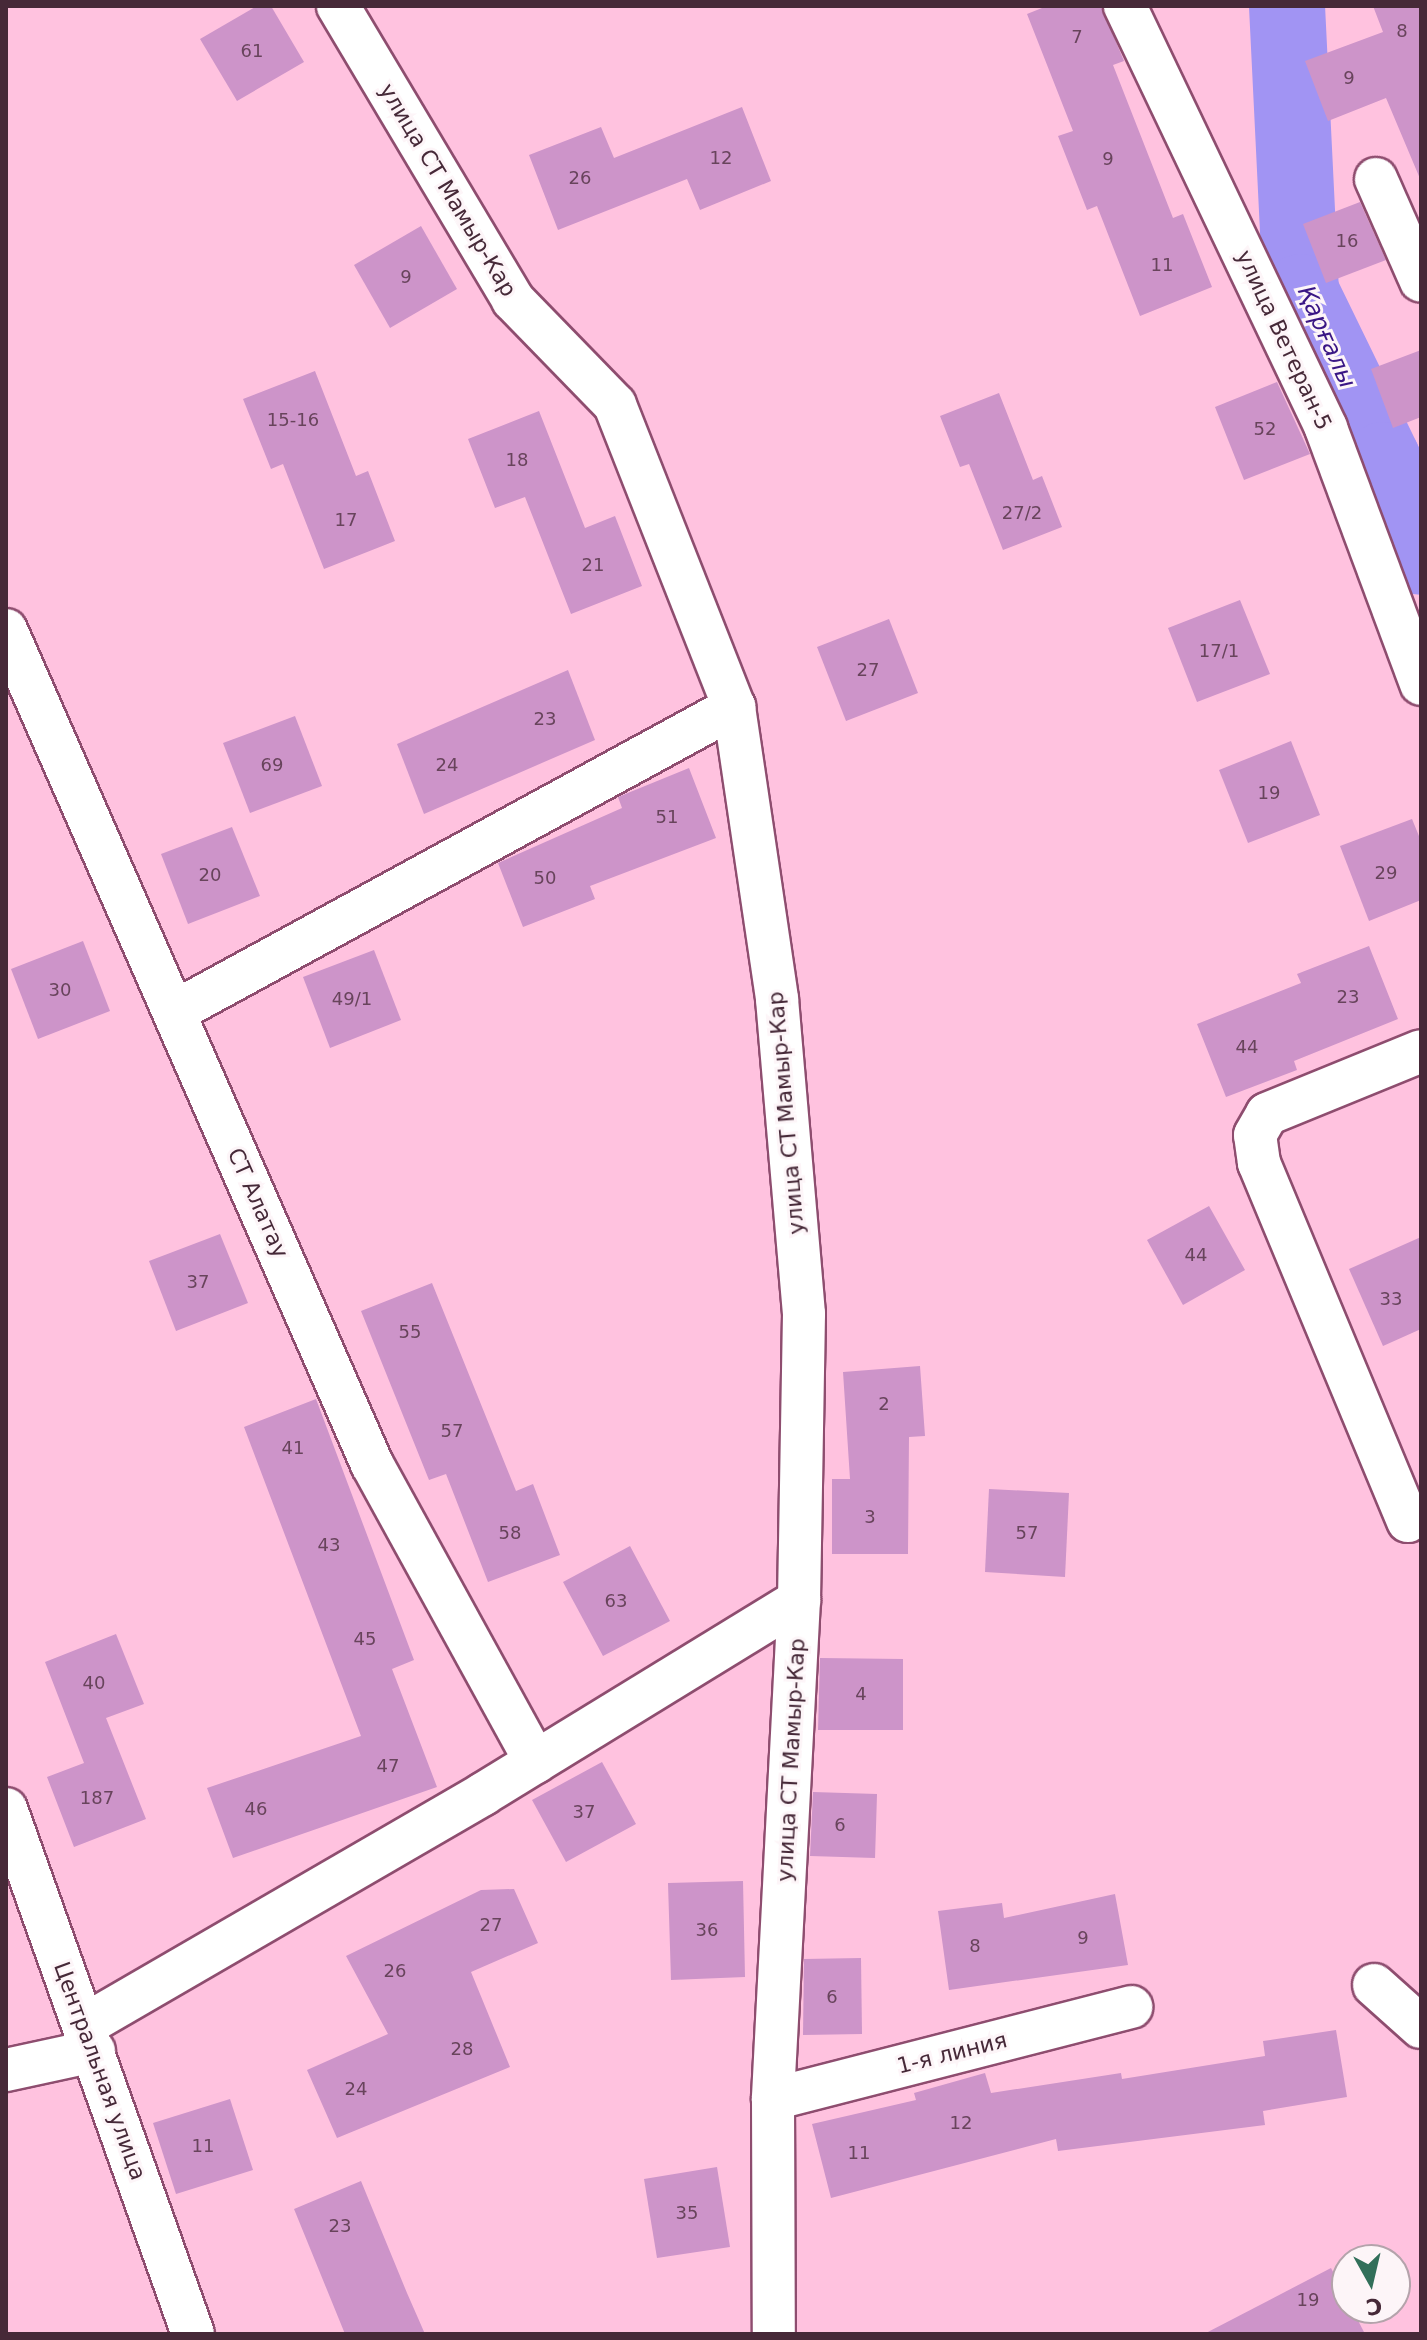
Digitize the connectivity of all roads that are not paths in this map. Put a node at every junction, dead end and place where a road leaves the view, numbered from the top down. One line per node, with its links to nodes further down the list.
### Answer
1 (338, 6): 7 (street, улица СТ Мамыр-Кар)
2 (1125, 6): 6 (street, улица Ветеран-5)
3 (1376, 179): 4 (street)
4 (1421, 281)
5 (6, 630): 8 (street, СТ Алатау)
6 (1421, 684)
7 (734, 707): 8 (street); 11 (street, улица СТ Мамыр-Кар)
8 (174, 1012): 12 (street, СТ Алатау)
9 (1421, 1051): 10 (street)
10 (1408, 1521)
11 (799, 1600): 12 (street); 19 (street, улица СТ Мамыр-Кар)
12 (536, 1762): 17 (street)
13 (6, 1809): 17 (street, Центральная улица)
14 (1374, 1985): 16 (street)
15 (1131, 2007): 19 (street, 1-я линия)
16 (1421, 2027)
17 (89, 2038): 18 (street); 20 (street, Центральная улица)
18 (6, 2070)
19 (773, 2099): 21 (street, улица СТ Мамыр-Кар)
20 (193, 2334)
21 (774, 2334)

